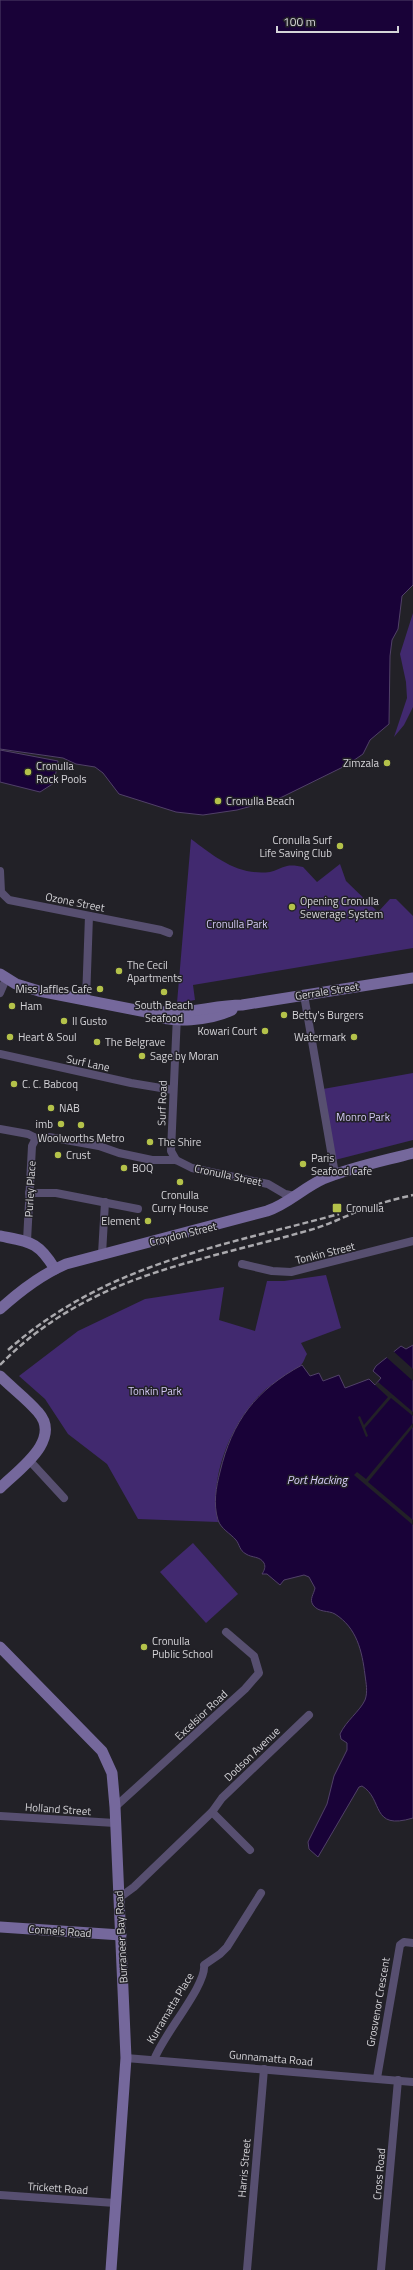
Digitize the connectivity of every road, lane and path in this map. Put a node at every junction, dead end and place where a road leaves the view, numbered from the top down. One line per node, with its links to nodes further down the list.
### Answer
1 (0, 871): 2 (street, Ozone Street)
2 (88, 916): 3 (street, Ozone Street); 8 (street)
3 (169, 933)
4 (3, 976): 6 (street); 8 (street, Gerrale Street)
5 (413, 978): 7 (street, Gerrale Street)
6 (0, 993)
7 (304, 995): 9 (street, Gerrale Street); 16 (street)
8 (86, 1000): 9 (street, Gerrale Street)
9 (177, 1016): 11 (street, Surf Road)
10 (0, 1054): 11 (street, Surf Lane)
11 (173, 1090): 15 (street, Surf Road)
12 (0, 1129): 13 (street, Cronulla Street)
13 (36, 1138): 15 (street, Cronulla Street); 17 (street, Purley Place)
14 (413, 1153): 16 (street)
15 (176, 1160): 18 (street, Cronulla Street)
16 (334, 1174): 18 (street)
17 (29, 1193): 19 (street); 22 (street, Purley Place)
18 (295, 1196): 24 (street, Croydon Street)
19 (105, 1202): 20 (street); 24 (street)
20 (138, 1209)
21 (0, 1236): 22 (street)
22 (27, 1241): 26 (street)
23 (413, 1241): 25 (street, Tonkin Street)
24 (102, 1254): 26 (street, Croydon Street)
25 (242, 1264)
26 (55, 1269): 27 (street)
27 (0, 1308)
28 (0, 1376): 29 (street)
29 (28, 1460): 30 (street); 31 (street)
30 (0, 1488)
31 (64, 1498)
32 (226, 1632): 35 (street, Excelsior Road)
33 (0, 1647): 35 (street, Burraneer Bay Road)
34 (309, 1715): 36 (street, Dodson Avenue)
35 (115, 1807): 38 (street, Burraneer Bay Road)
36 (212, 1812): 39 (street); 41 (street, Dodson Avenue)
37 (0, 1816): 38 (street, Holland Street)
38 (115, 1823): 41 (street, Burraneer Bay Road)
39 (250, 1850)
40 (261, 1893): 46 (street, Kurramatta Place)
41 (119, 1898): 43 (street, Burraneer Bay Road)
42 (0, 1927): 43 (street, Connels Road)
43 (121, 1934): 45 (street, Burraneer Bay Road)
44 (413, 1943): 48 (street, Grosvenor Crescent)
45 (126, 2058): 46 (street, Gunnamatta Road); 52 (street, Burraneer Bay Road)
46 (154, 2060): 47 (street, Gunnamatta Road)
47 (264, 2069): 48 (street, Gunnamatta Road); 54 (street, Harris Street)
48 (377, 2078): 49 (street, Gunnamatta Road)
49 (398, 2080): 50 (street, Gunnamatta Road); 55 (street, Cross Road)
50 (413, 2082)
51 (0, 2195): 52 (street, Trickett Road)
52 (115, 2203): 53 (street, Burraneer Bay Road)
53 (111, 2270)
54 (247, 2270)
55 (381, 2270)

